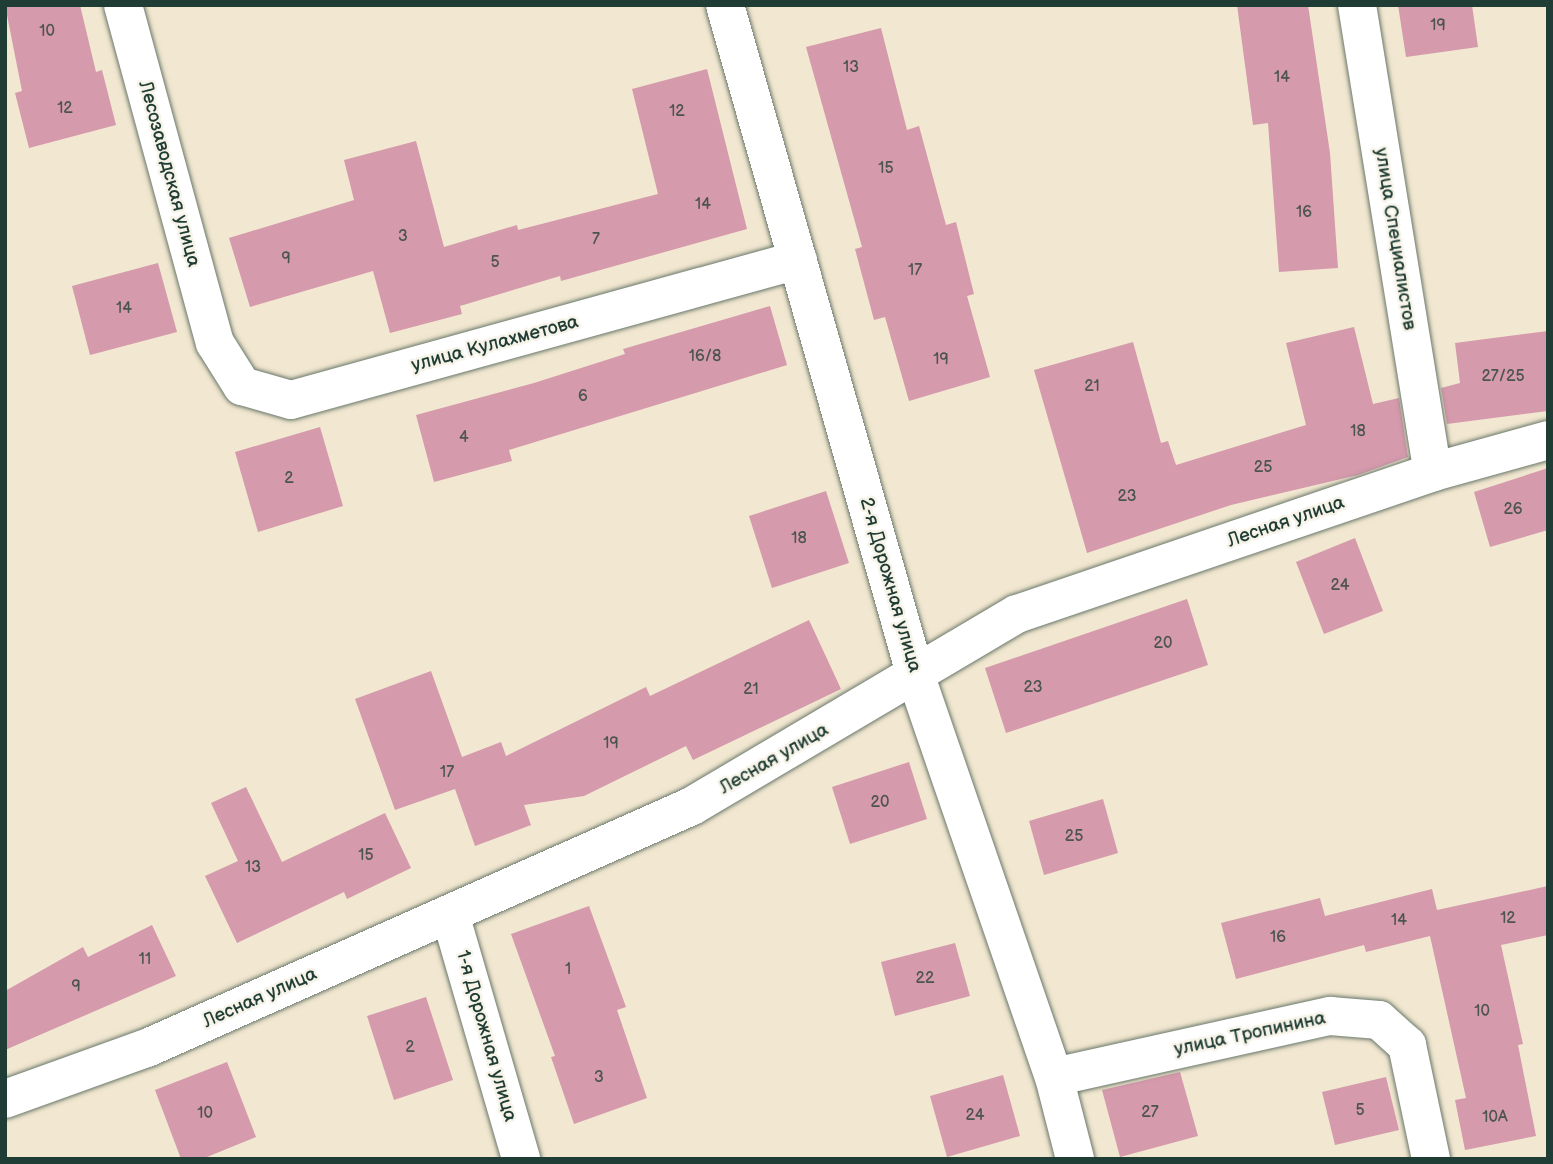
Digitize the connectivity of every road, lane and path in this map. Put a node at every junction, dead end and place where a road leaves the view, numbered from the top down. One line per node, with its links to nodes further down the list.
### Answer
1 (122, 5): 5 (street, Лесозаводская улица)
2 (726, 5): 4 (street, 2-я Дорожная улица)
3 (1357, 5): 7 (street, улица Специалистов)
4 (798, 261): 5 (street, улица Кулахметова); 8 (street, 2-я Дорожная улица)
5 (215, 343)
6 (1548, 440): 7 (street, Лесная улица)
7 (1433, 472): 8 (street, Лесная улица)
8 (916, 677): 9 (street, Лесная улица); 10 (street, 2-я Дорожная улица)
9 (450, 914): 11 (street, Лесная улица); 12 (street, 1-я Дорожная улица)
10 (1054, 1077): 13 (street, 2-я Дорожная улица); 14 (street, улица Тропинина)
11 (5, 1099)
12 (521, 1159)
13 (1075, 1159)
14 (1431, 1159)

